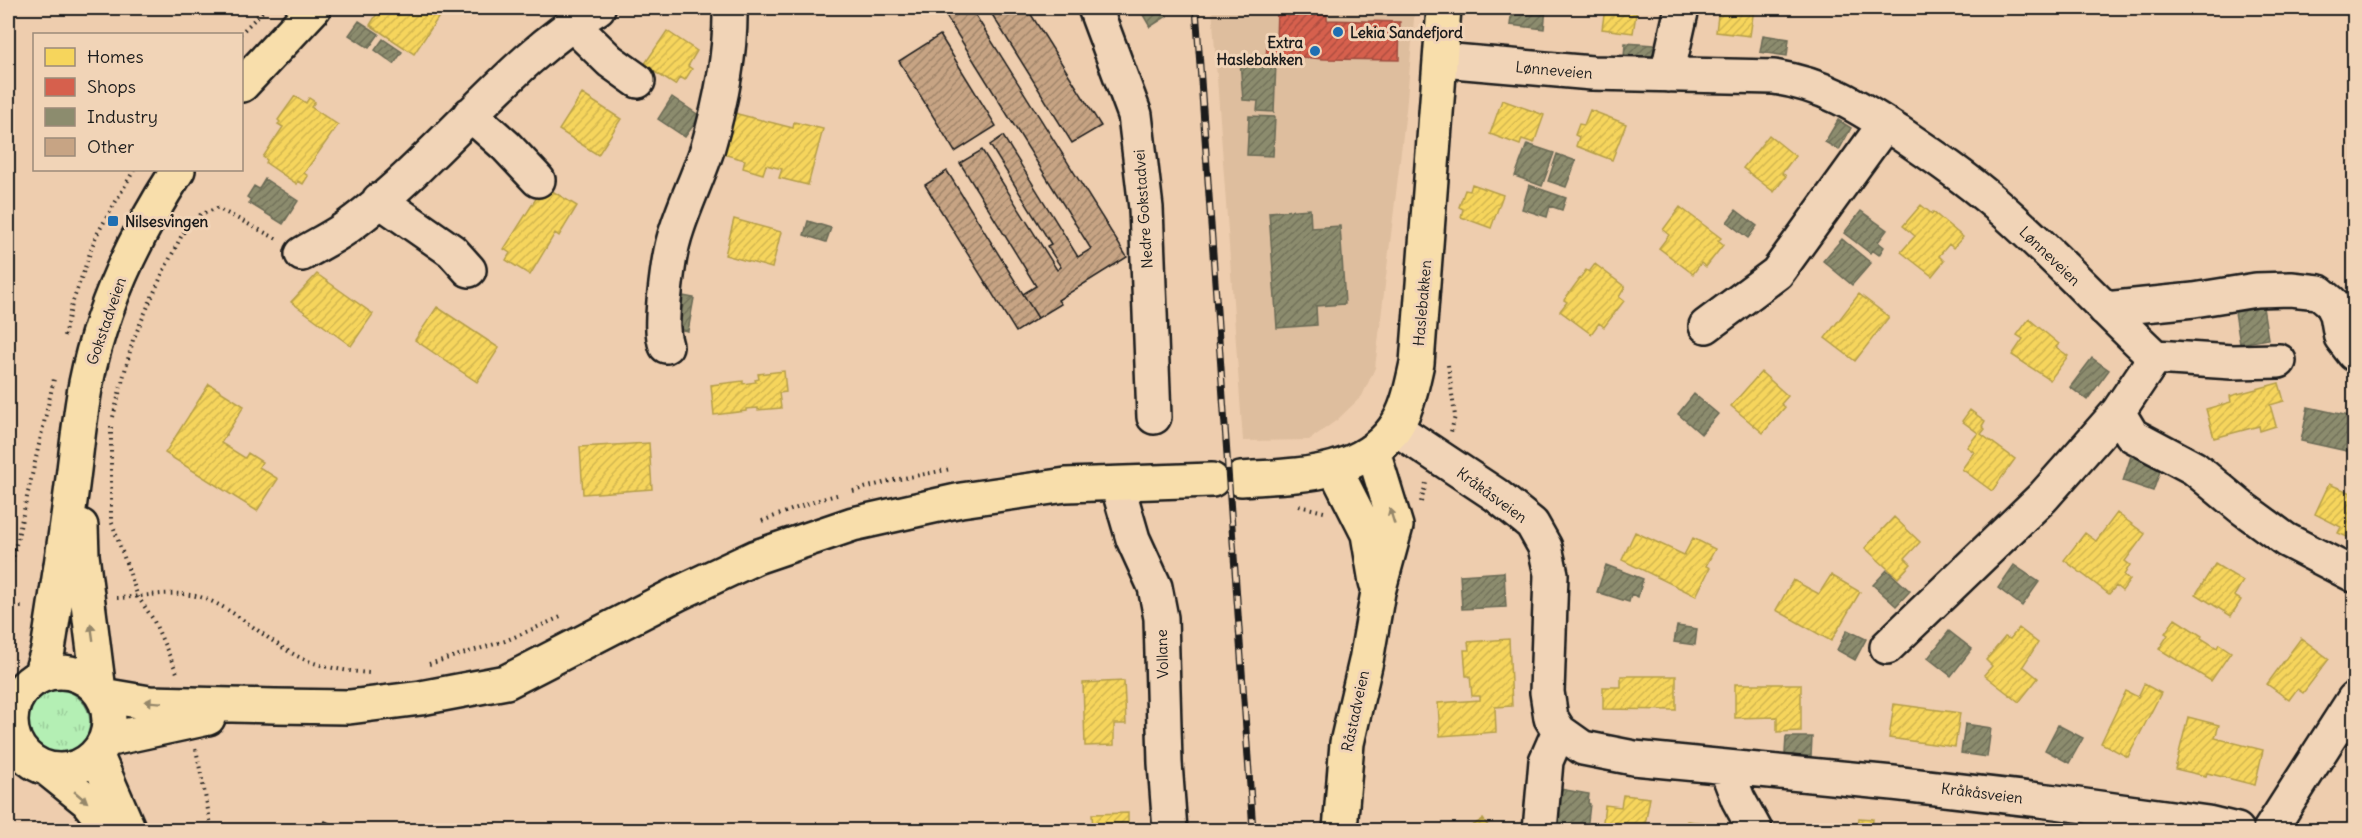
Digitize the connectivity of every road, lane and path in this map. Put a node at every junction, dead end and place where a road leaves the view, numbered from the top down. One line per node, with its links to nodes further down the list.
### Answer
1 (266, 8): 8 (path)
2 (314, 8): 12 (main road)
3 (730, 8): 22 (street)
4 (1095, 8): 28 (street, Nedre Gokstadvei)
5 (1444, 8): 9 (main road, Haslebakken)
6 (1682, 8): 10 (street)
7 (585, 15): 11 (street); 13 (street)
8 (241, 33)
9 (1442, 60): 10 (street, Lønneveien); 30 (main road, Haslebakken)
10 (1667, 75): 14 (street, Lønneveien)
11 (638, 81)
12 (243, 84)
13 (470, 114): 16 (street); 17 (street)
14 (1885, 124): 20 (street, Lønneveien); 21 (street)
15 (177, 171): 31 (main road, Gokstadveien)
16 (538, 180)
17 (379, 200): 18 (street); 19 (street)
18 (302, 254): 42 (path)
19 (469, 270)
20 (2105, 309): 23 (street); 25 (street, Lønneveien)
21 (1706, 326)
22 (666, 346)
23 (2355, 354)
24 (1443, 357): 29 (path)
25 (2155, 357): 26 (street); 27 (street)
26 (2279, 361)
27 (2118, 412): 39 (street); 45 (street)
28 (1154, 417)
29 (1449, 438)
30 (1384, 440): 33 (main road); 41 (main road, Råstadveien, one-way to 30); 53 (street, Kråkåsveien)
31 (77, 449): 49 (main road, Gokstadveien); 50 (main road, Gokstadveien, one-way to 31)
32 (959, 468): 37 (path)
33 (1335, 469): 34 (main road); 41 (main road, Råstadveien)
34 (1117, 484): 52 (main road); 61 (street, Vollane)
35 (1293, 504): 36 (path)
36 (1326, 513)
37 (754, 524)
38 (12, 561): 40 (path)
39 (2355, 575)
40 (8, 580)
41 (1378, 592): 62 (main road, Råstadveien)
42 (138, 597): 43 (path); 47 (path); 48 (path)
43 (107, 598)
44 (566, 615): 46 (path)
45 (1887, 647)
46 (419, 667)
47 (378, 672)
48 (179, 678)
49 (24, 685): 50 (main road); 56 (main road)
50 (101, 693): 52 (main road, one-way to 50); 54 (main road)
51 (2355, 699): 66 (street)
52 (275, 706): 54 (main road)
53 (1559, 731): 57 (street, Kråkåsveien); 63 (street)
54 (101, 747): 56 (main road); 59 (main road)
55 (196, 749): 60 (path)
56 (28, 759): 58 (main road, one-way to 58)
57 (1726, 768): 64 (street); 65 (street, Kråkåsveien)
58 (110, 831)
59 (129, 831)
60 (212, 831)
61 (1170, 831)
62 (1340, 831)
63 (1540, 831)
64 (1755, 831)
65 (2237, 831)
66 (2270, 831)

